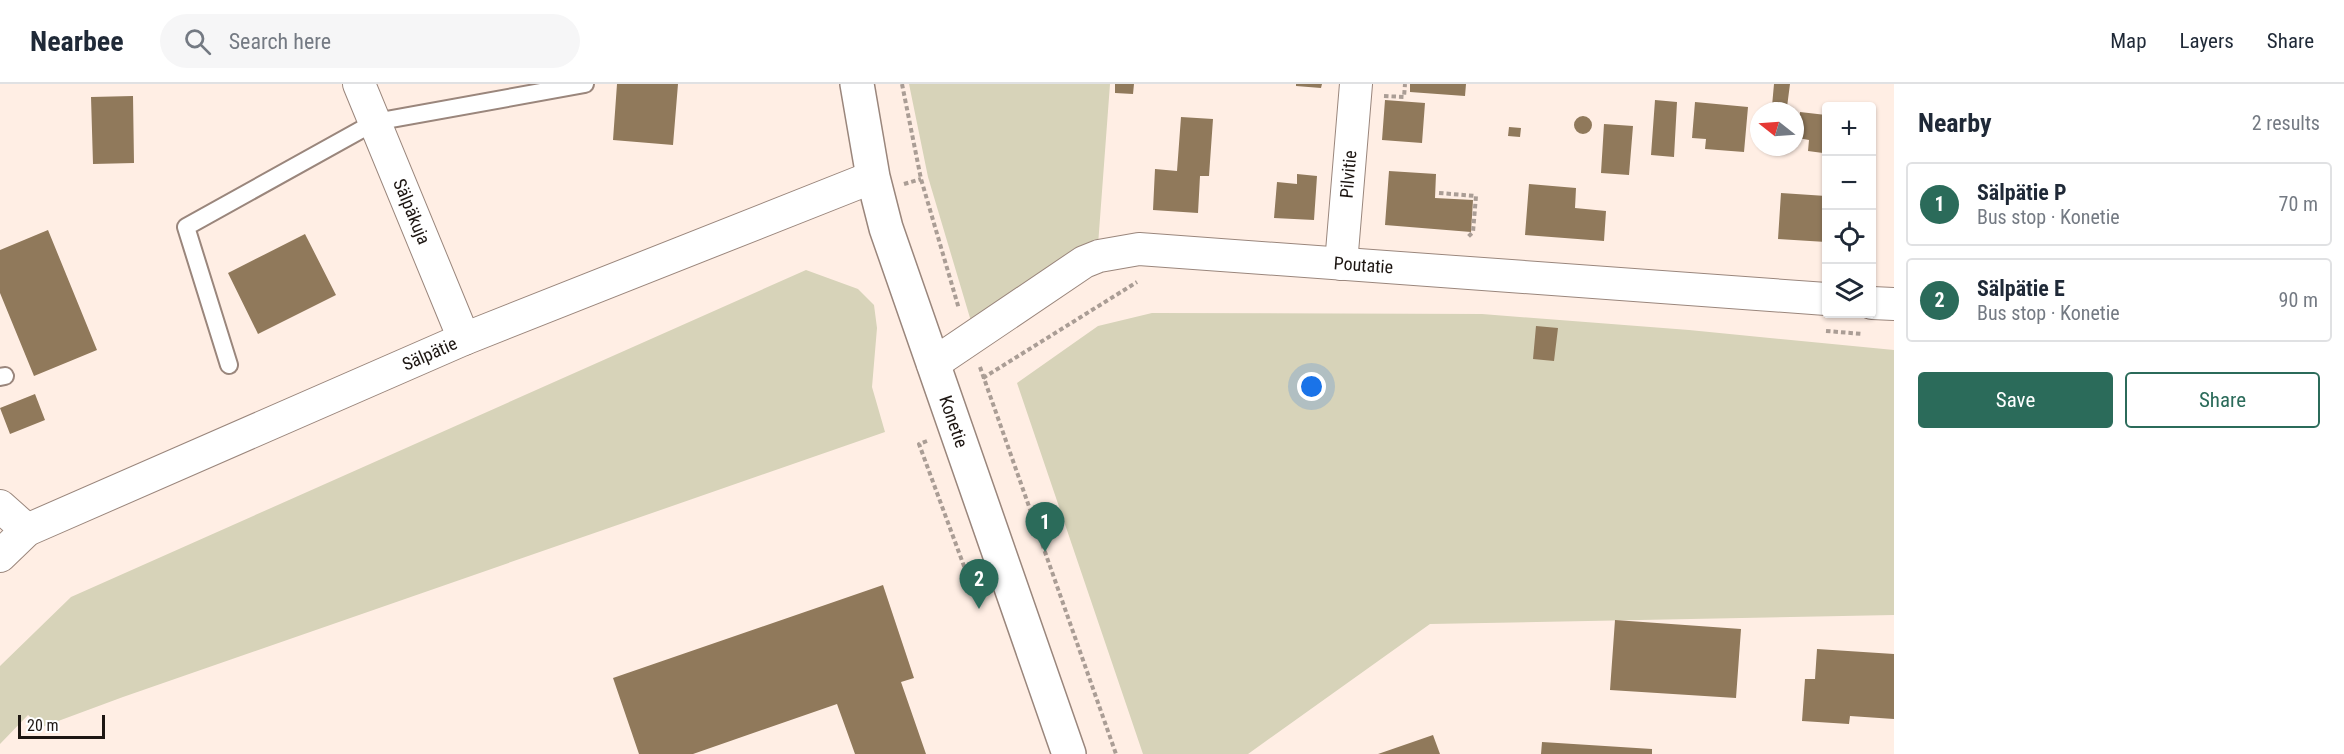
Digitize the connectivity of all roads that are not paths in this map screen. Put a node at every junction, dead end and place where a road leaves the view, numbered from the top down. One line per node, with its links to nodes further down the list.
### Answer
1 (359, 84): 5 (street, Sälpäkuja)
2 (585, 84): 5 (lane)
3 (857, 84): 6 (street, Konetie)
4 (1368, 92): 7 (street, Pilvitie)
5 (375, 122): 11 (street, Sälpäkuja); 13 (lane)
6 (873, 177): 11 (street, Sälpätie); 12 (street, Konetie)
7 (1341, 264): 8 (street, Poutatie); 12 (street, Poutatie)
8 (1822, 299)
9 (1876, 303): 10 (street)
10 (1894, 304)
11 (464, 339): 15 (street, Sälpätie)
12 (933, 364): 17 (street, Konetie)
13 (229, 365)
14 (0, 506): 15 (street)
15 (27, 530): 16 (street, Sälpätie)
16 (0, 556)
17 (1069, 754)

